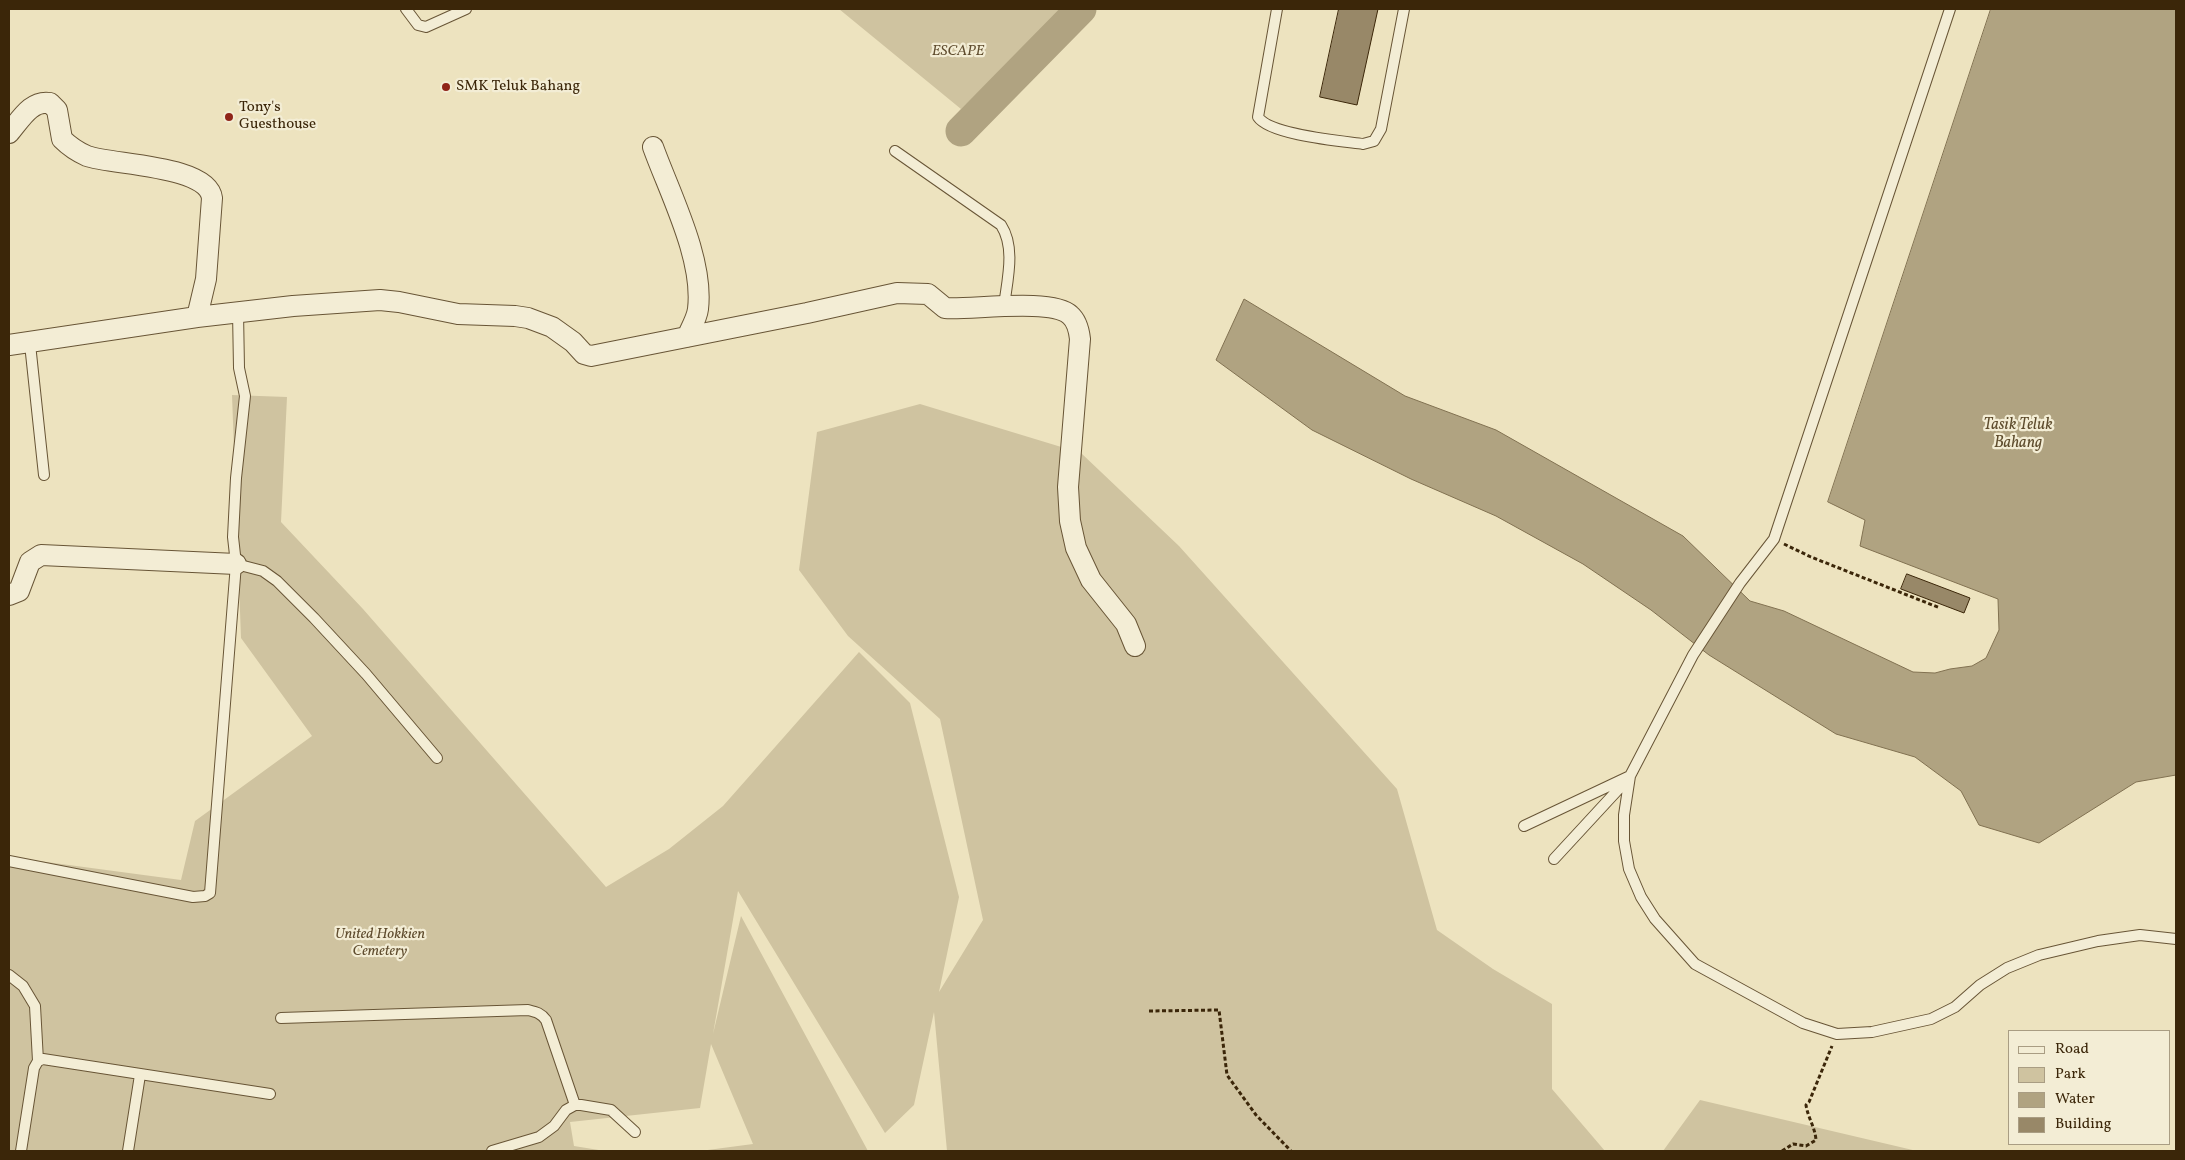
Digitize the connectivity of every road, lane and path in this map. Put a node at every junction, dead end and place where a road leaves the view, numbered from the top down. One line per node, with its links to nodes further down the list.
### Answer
1 (406, 9): 2 (lane)
2 (466, 9)
3 (1277, 9): 4 (lane)
4 (1404, 9)
5 (1950, 9): 16 (lane)
6 (9, 133): 11 (street)
7 (653, 147): 12 (street)
8 (895, 151): 9 (lane)
9 (1004, 306): 12 (street); 20 (street)
10 (238, 312): 11 (street); 12 (street); 17 (lane)
11 (197, 317): 13 (street)
12 (687, 337)
13 (30, 344): 14 (street); 15 (lane)
14 (9, 345)
15 (44, 475)
16 (1774, 539): 19 (path); 22 (lane)
17 (236, 564): 18 (street); 21 (lane); 25 (lane)
18 (9, 595)
19 (1940, 608)
20 (1135, 646)
21 (437, 758)
22 (1630, 776): 23 (lane); 24 (lane); 30 (lane)
23 (1524, 826)
24 (1554, 858)
25 (9, 861)
26 (2176, 939): 30 (lane)
27 (9, 975): 31 (lane)
28 (1149, 1011): 39 (path)
29 (280, 1018): 34 (lane)
30 (1837, 1034): 40 (path)
31 (38, 1061): 32 (lane); 36 (lane)
32 (140, 1074): 33 (lane); 37 (lane)
33 (270, 1094)
34 (575, 1105): 35 (lane); 38 (lane)
35 (635, 1132)
36 (21, 1151)
37 (128, 1151)
38 (492, 1151)
39 (1291, 1151)
40 (1782, 1151)

